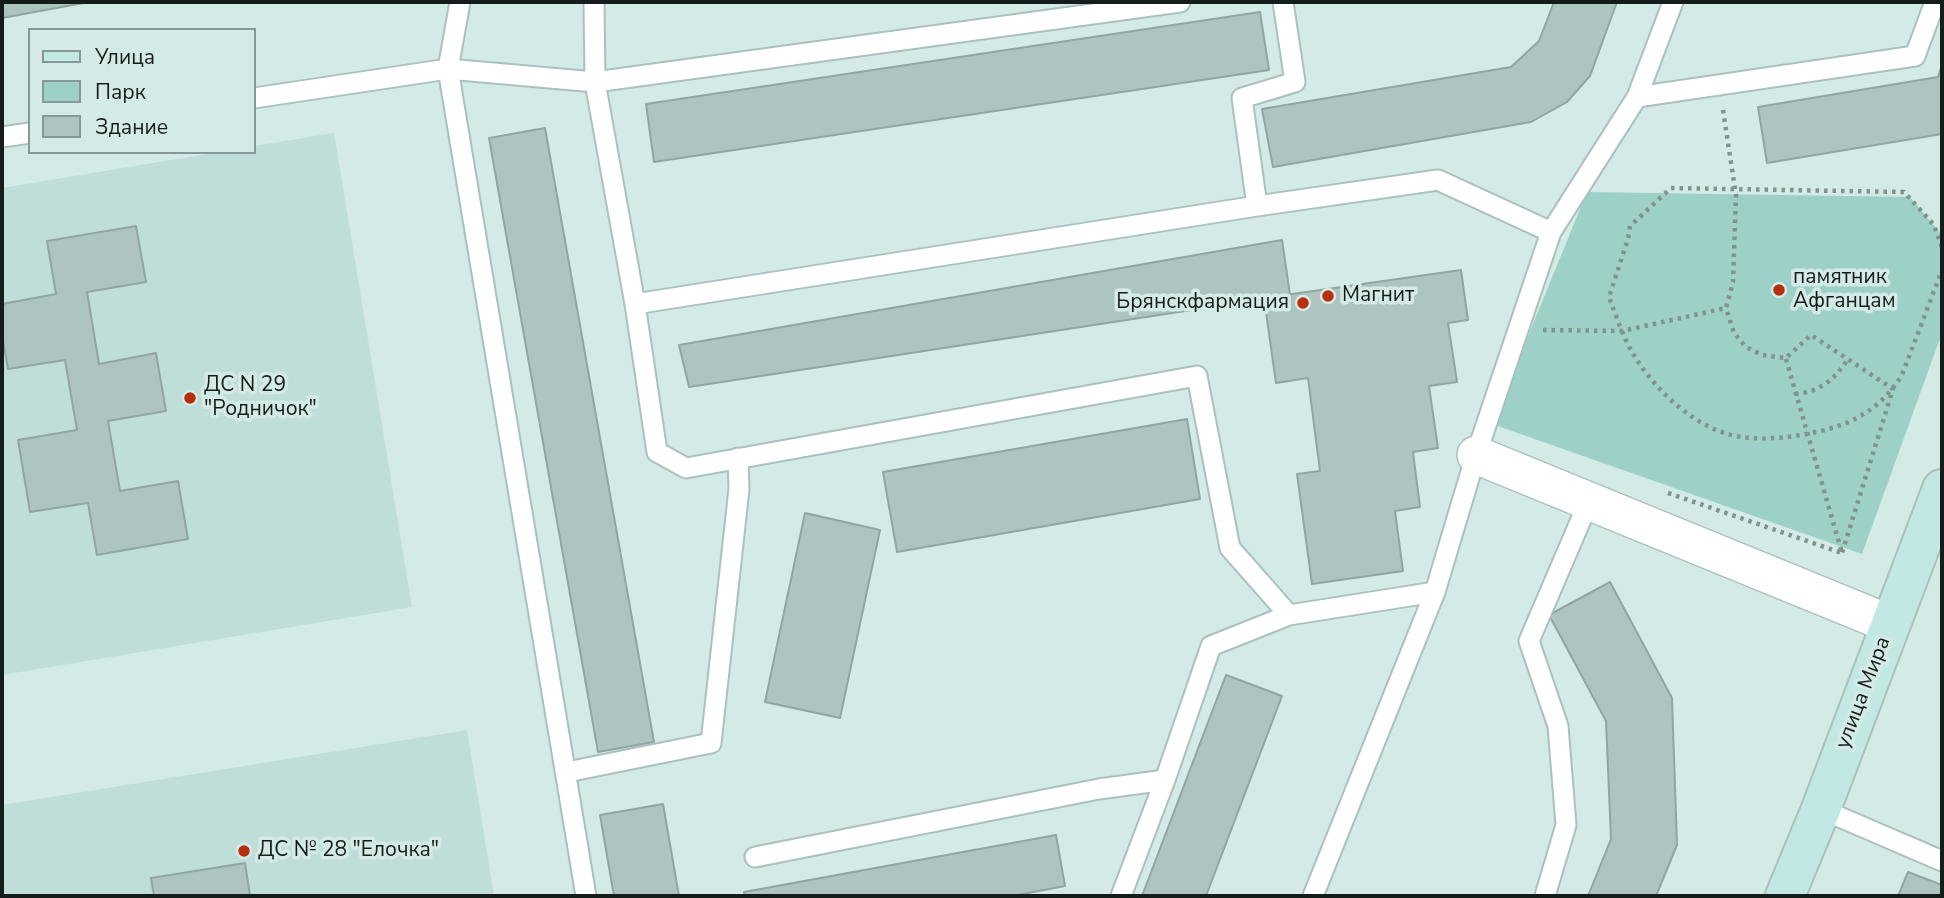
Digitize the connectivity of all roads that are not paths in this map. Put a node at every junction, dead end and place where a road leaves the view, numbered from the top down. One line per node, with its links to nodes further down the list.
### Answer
1 (460, 2): 7 (lane)
2 (594, 2): 8 (lane)
3 (1180, 2): 8 (lane)
4 (1283, 2): 13 (lane)
5 (1673, 2): 9 (lane)
6 (1935, 2): 9 (lane)
7 (448, 69): 8 (lane); 10 (lane); 23 (lane)
8 (595, 82): 15 (lane)
9 (1637, 97): 14 (lane)
10 (256, 98)
11 (28, 133): 12 (lane)
12 (2, 137)
13 (1257, 206): 14 (lane); 15 (lane)
14 (1551, 232): 16 (lane)
15 (635, 304): 17 (lane)
16 (1476, 456): 19 (street); 20 (lane)
17 (738, 458): 21 (lane); 23 (lane)
18 (1942, 489): 22 (main road, улица Мира)
19 (1589, 501): 22 (street); 31 (lane)
20 (1435, 592): 21 (lane); 30 (lane)
21 (1289, 615): 24 (lane)
22 (1890, 624): 25 (main road, улица Мира)
23 (567, 772): 28 (lane)
24 (1165, 780): 26 (lane); 29 (lane)
25 (1821, 809): 27 (lane); 32 (main road, улица Мира)
26 (755, 858)
27 (1942, 861)
28 (586, 896)
29 (1121, 896)
30 (1313, 896)
31 (1545, 896)
32 (1785, 896)

